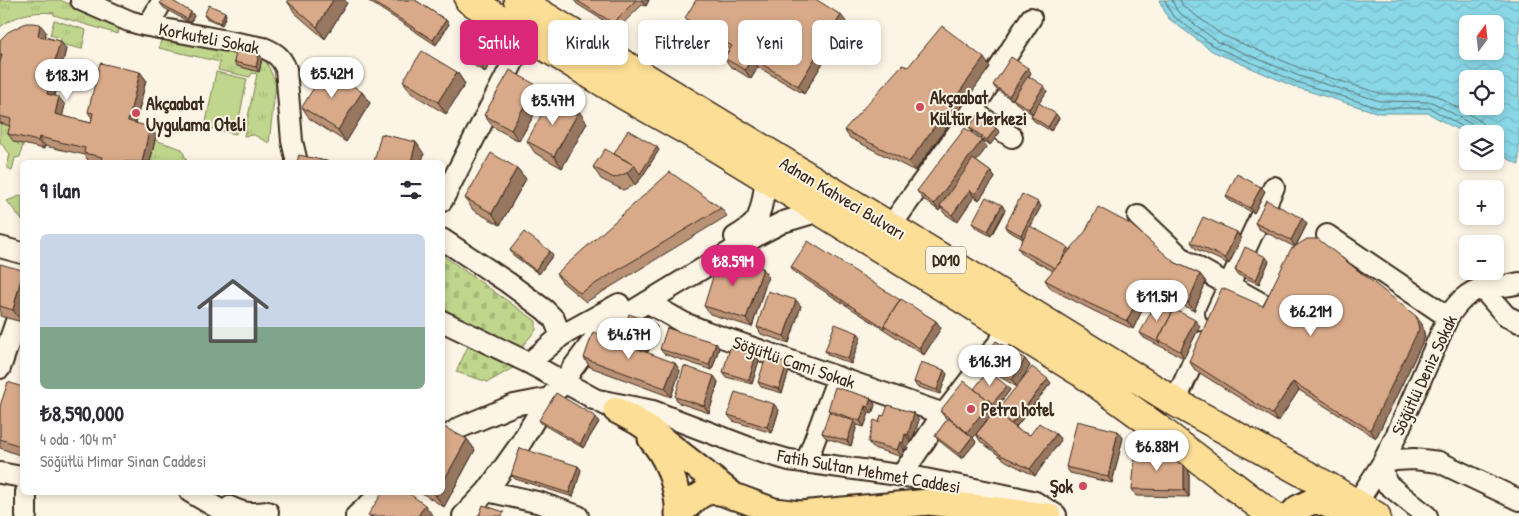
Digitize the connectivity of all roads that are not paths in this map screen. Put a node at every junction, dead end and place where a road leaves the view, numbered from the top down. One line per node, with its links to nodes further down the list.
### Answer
1 (82, 0): 7 (street, Korkuteli Sokak)
2 (163, 0): 7 (street, Korkuteli Sokak)
3 (469, 0): 6 (highway, Adnan Kahveci Bulvarı / D010)
4 (518, 0): 18 (highway, Adnan Kahveci Bulvarı / D010)
5 (1031, 18): 10 (street)
6 (502, 20)
7 (148, 26): 12 (street, Korkuteli Sokak)
8 (538, 42): 13 (highway, Adnan Kahveci Bulvarı / D010)
9 (512, 65): 15 (street)
10 (972, 111): 11 (street); 18 (street)
11 (1012, 137)
12 (296, 160)
13 (766, 178): 16 (highway, Adnan Kahveci Bulvarı / D010); 33 (street)
14 (1274, 187): 24 (street)
15 (445, 195)
16 (820, 211): 26 (street); 32 (highway, Adnan Kahveci Bulvarı / D010)
17 (1138, 216): 24 (street)
18 (890, 227): 40 (highway, Adnan Kahveci Bulvarı / D010)
19 (1327, 235): 29 (street)
20 (445, 241): 33 (street)
21 (0, 247): 22 (street)
22 (20, 252)
23 (1519, 283): 25 (street, Söğütlü Deniz Sokak)
24 (1229, 284): 27 (street); 40 (street)
25 (1482, 288): 29 (street, Söğütlü Deniz Sokak); 31 (street)
26 (647, 302): 36 (street, Söğütlü Cami Sokak); 37 (street)
27 (1266, 306)
28 (20, 311): 34 (street)
29 (1448, 317): 45 (street, Söğütlü Deniz Sokak)
30 (445, 322): 35 (street, Fatih Sultan Mehmet Caddesi)
31 (1519, 322)
32 (1010, 328): 42 (street); 64 (highway, Adnan Kahveci Bulvarı / D010)
33 (561, 336): 35 (street)
34 (7, 357)
35 (530, 363): 37 (street, Fatih Sultan Mehmet Caddesi)
36 (838, 377): 42 (street, Söğütlü Cami Sokak); 44 (street)
37 (564, 382): 38 (street); 39 (street, Fatih Sultan Mehmet Caddesi)
38 (550, 398): 43 (street); 49 (street)
39 (593, 399): 41 (street, Fatih Sultan Mehmet Caddesi); 44 (street, Fatih Sultan Mehmet Caddesi)
40 (1175, 402): 56 (highway, Adnan Kahveci Bulvarı / D010)
41 (616, 410): 54 (main road, Fatih Sultan Mehmet Caddesi); 57 (main road, Fatih Sultan Mehmet Caddesi)
42 (944, 414): 47 (street)
43 (445, 438)
44 (806, 462): 47 (street, Fatih Sultan Mehmet Caddesi)
45 (1382, 464): 53 (street); 56 (street, Söğütlü Deniz Sokak); 66 (street)
46 (0, 473): 48 (street)
47 (901, 476): 63 (street, Fatih Sultan Mehmet Caddesi)
48 (20, 477)
49 (487, 491): 60 (street); 61 (street)
50 (26, 495): 58 (street)
51 (195, 495): 55 (street)
52 (380, 495): 59 (street)
53 (1519, 500)
54 (740, 506): 57 (main road, Fatih Sultan Mehmet Caddesi); 62 (main road, Fatih Sultan Mehmet Caddesi)
55 (268, 512)
56 (1366, 512): 65 (main road)
57 (678, 515)
58 (26, 516)
59 (356, 516)
60 (463, 516)
61 (578, 516)
62 (1048, 516)
63 (1057, 516)
64 (1273, 516)
65 (1290, 516)
66 (1427, 516)

